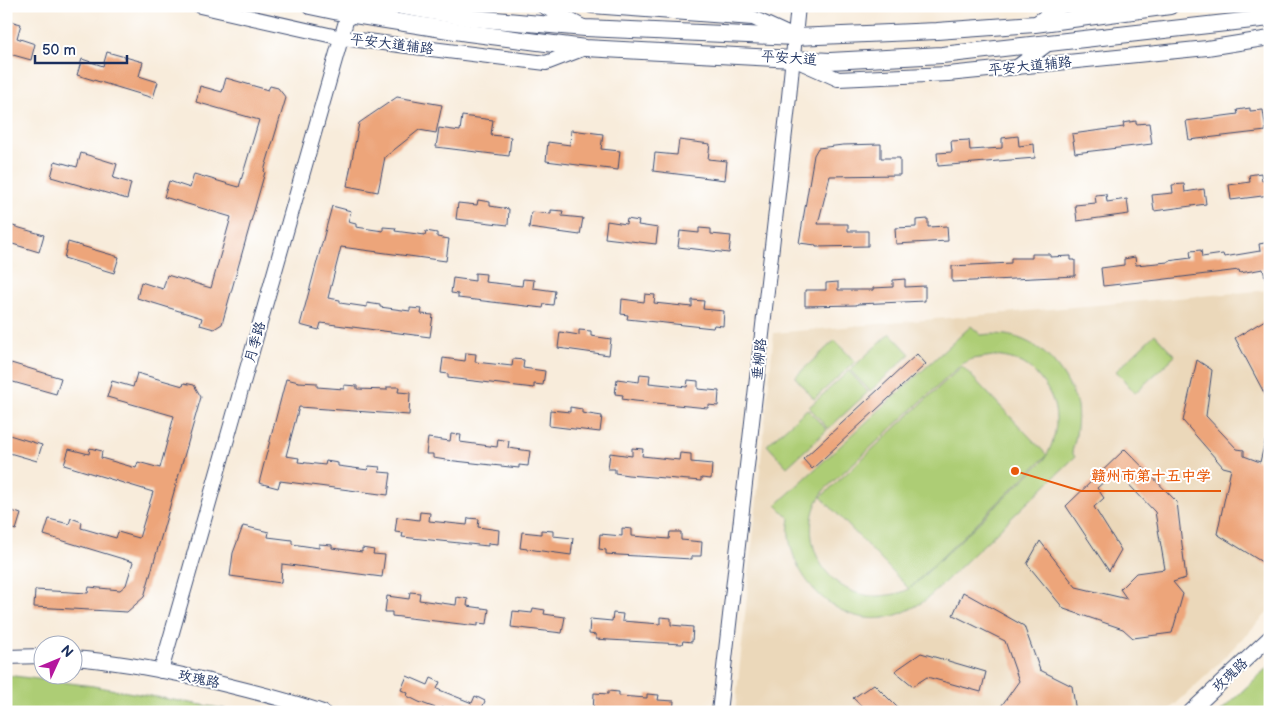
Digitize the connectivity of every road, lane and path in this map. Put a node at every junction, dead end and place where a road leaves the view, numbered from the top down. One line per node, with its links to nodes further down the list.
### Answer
1 (200, 6): 13 (street, 平安大道辅路)
2 (310, 6): 9 (main road, 平安大道)
3 (402, 6): 12 (main road, 平安大道)
4 (543, 6): 12 (street)
5 (592, 6): 14 (street)
6 (798, 6): 14 (street, 垂柳路)
7 (1060, 6): 11 (street)
8 (1170, 6): 11 (main road, 平安大道)
9 (348, 14): 13 (street, 月季路); 17 (main road, 平安大道)
10 (1267, 20): 16 (main road, 平安大道)
11 (1035, 24): 14 (main road, 平安大道)
12 (585, 28): 14 (main road, 平安大道)
13 (342, 38): 17 (street, 平安大道辅路); 24 (street, 月季路)
14 (795, 38): 18 (street, 垂柳路)
15 (1270, 38): 19 (street, 平安大道辅路)
16 (1049, 43): 18 (main road, 平安大道); 19 (street)
17 (584, 48): 18 (main road, 平安大道)
18 (793, 58): 19 (street, 平安大道辅路); 26 (street, 垂柳路)
19 (1016, 68)
20 (1270, 637): 27 (street, 玫瑰路)
21 (32, 656): 22 (street)
22 (6, 657)
23 (82, 659): 24 (street, 玫瑰路)
24 (161, 670): 25 (street, 玫瑰路)
25 (323, 712)
26 (720, 712)
27 (1190, 712)

